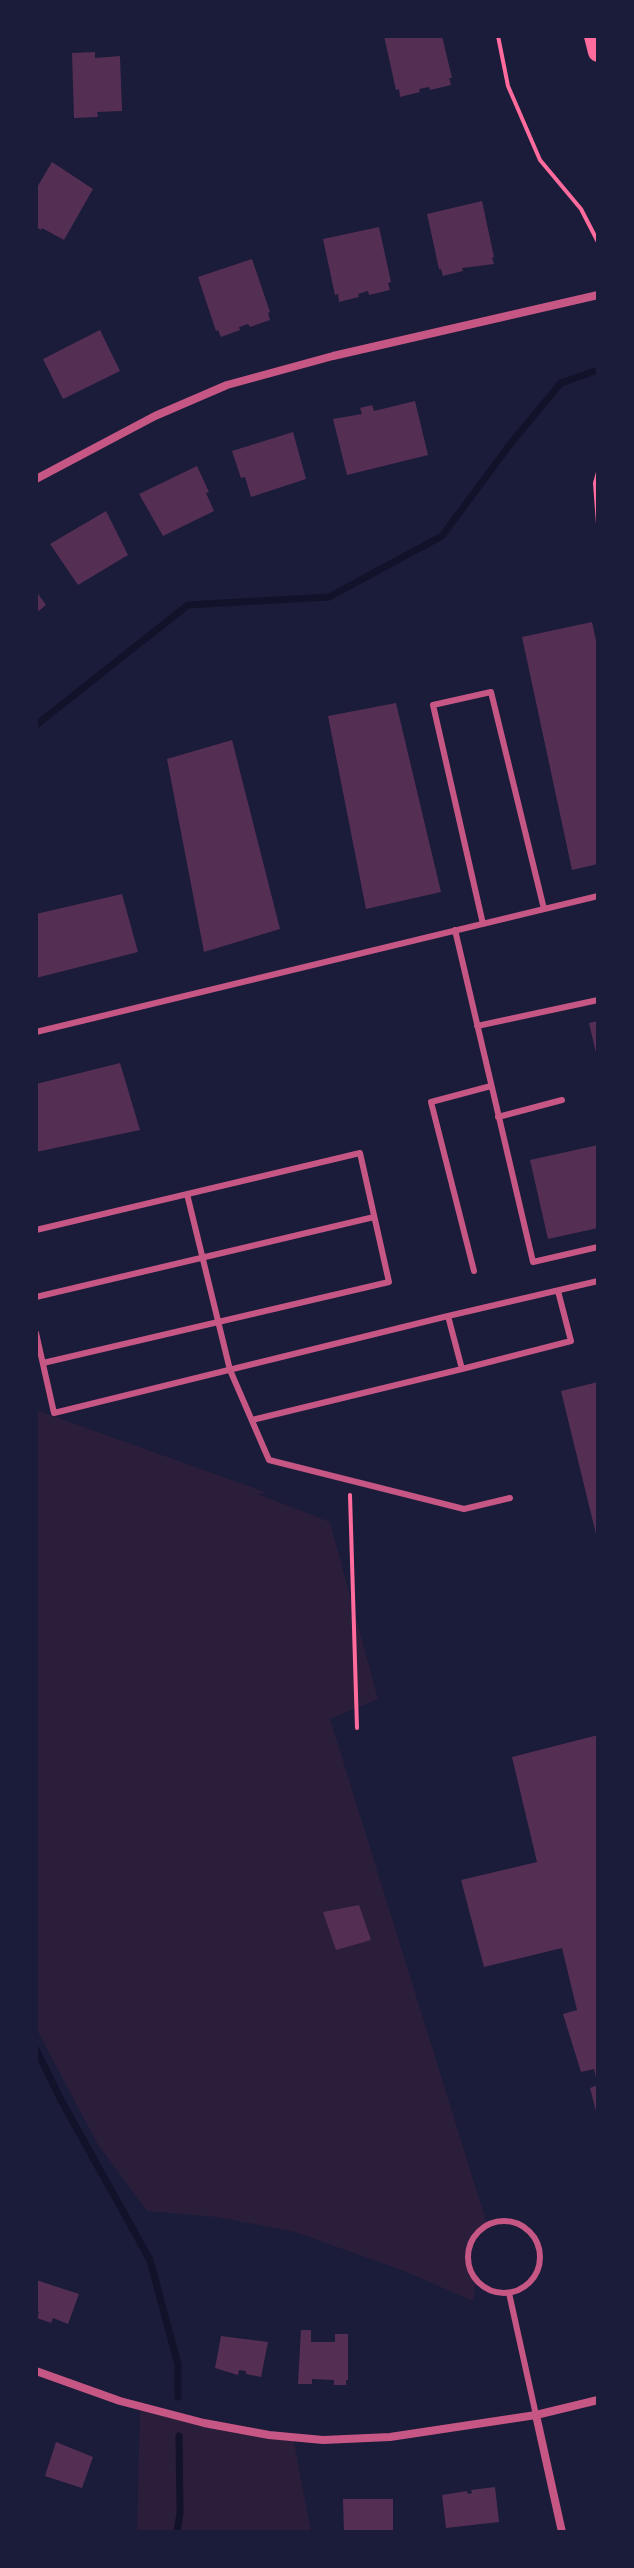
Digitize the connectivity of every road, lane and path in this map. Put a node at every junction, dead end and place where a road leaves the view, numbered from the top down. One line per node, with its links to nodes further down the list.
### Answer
1 (498, 36): 4 (path)
2 (594, 36): 3 (main road)
3 (598, 52)
4 (598, 242)
5 (598, 295): 7 (street)
6 (598, 472): 8 (path)
7 (36, 479)
8 (598, 524)
9 (598, 896): 10 (lane)
10 (544, 909): 11 (lane); 11 (lane)
11 (483, 924): 12 (lane)
12 (455, 930): 14 (lane); 15 (lane)
13 (598, 1000): 14 (lane)
14 (477, 1026): 16 (lane)
15 (36, 1032)
16 (491, 1086): 18 (lane); 24 (lane)
17 (562, 1100): 18 (lane)
18 (498, 1117): 22 (lane)
19 (187, 1194): 20 (lane); 21 (lane); 23 (lane)
20 (374, 1217): 23 (lane); 29 (lane)
21 (36, 1230)
22 (598, 1247)
23 (204, 1257): 27 (lane); 29 (lane)
24 (474, 1271)
25 (598, 1281): 26 (lane)
26 (558, 1291): 28 (lane); 32 (lane)
27 (36, 1297)
28 (448, 1316): 32 (lane); 33 (lane)
29 (219, 1322): 31 (lane); 33 (lane)
30 (36, 1333): 31 (lane)
31 (43, 1363): 33 (lane)
32 (462, 1369): 34 (lane)
33 (230, 1370): 34 (lane)
34 (252, 1420): 36 (lane)
35 (350, 1488): 37 (path)
36 (510, 1498)
37 (357, 1728)
38 (509, 2293): 38 (lane); 41 (lane)
39 (36, 2371): 41 (street)
40 (598, 2400): 41 (street)
41 (536, 2415): 42 (street)
42 (562, 2532)

